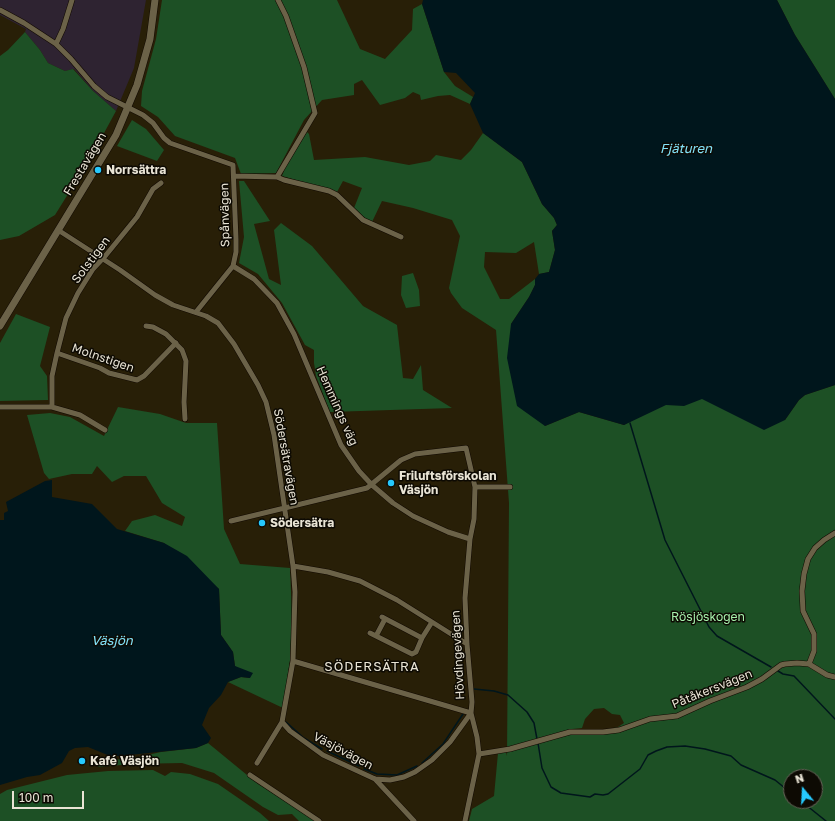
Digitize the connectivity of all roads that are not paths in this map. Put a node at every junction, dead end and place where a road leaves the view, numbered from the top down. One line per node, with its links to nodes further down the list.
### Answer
1 (72, 0): 5 (street)
2 (155, 0): 6 (street, Frestavägen)
3 (278, 0): 8 (street)
4 (0, 10): 5 (street)
5 (56, 44): 6 (street)
6 (128, 107): 7 (street); 10 (street, Frestavägen)
7 (234, 176): 8 (street); 13 (street, Spånvägen)
8 (277, 177): 11 (street)
9 (161, 183): 12 (street, Solstigen)
10 (58, 230): 12 (street, Södersätravägen); 15 (street, Frestavägen)
11 (401, 238)
12 (102, 259): 14 (street, Södersätravägen); 18 (street, Solstigen)
13 (233, 266): 14 (street); 23 (street, Hemmings väg)
14 (196, 312): 26 (street, Södersätravägen)
15 (0, 326)
16 (146, 326): 17 (street)
17 (176, 343): 18 (street, Molnstigen); 21 (street)
18 (57, 353): 20 (street, Solstigen)
19 (0, 406): 20 (street)
20 (52, 407): 22 (street)
21 (185, 419)
22 (105, 430)
23 (372, 485): 24 (street, Hövdingevägen); 26 (street); 29 (street, Hemmings väg)
24 (475, 487): 25 (street); 29 (street, Hövdingevägen)
25 (510, 487)
26 (286, 508): 27 (street); 30 (street, Södersätravägen)
27 (231, 521)
28 (835, 533): 37 (street)
29 (470, 539): 35 (street, Hövdingevägen)
30 (293, 566): 31 (street); 36 (street, Södersätravägen)
31 (432, 622): 34 (street); 35 (street)
32 (370, 633): 33 (street)
33 (376, 636): 34 (street); 34 (street)
34 (422, 638)
35 (467, 644): 39 (street, Hövdingevägen)
36 (293, 661): 39 (street); 40 (street, Södersätravägen)
37 (809, 664): 38 (street); 41 (street, Påtåkersvägen)
38 (835, 677)
39 (471, 713): 41 (street, Hövdingevägen); 44 (street, Väsjövägen)
40 (282, 722): 42 (street, Södersätravägen); 44 (street, Väsjövägen)
41 (479, 754): 47 (street, Hövdingevägen)
42 (257, 763)
43 (250, 775): 45 (street)
44 (375, 779): 46 (street)
45 (319, 821)
46 (414, 821)
47 (465, 821)

